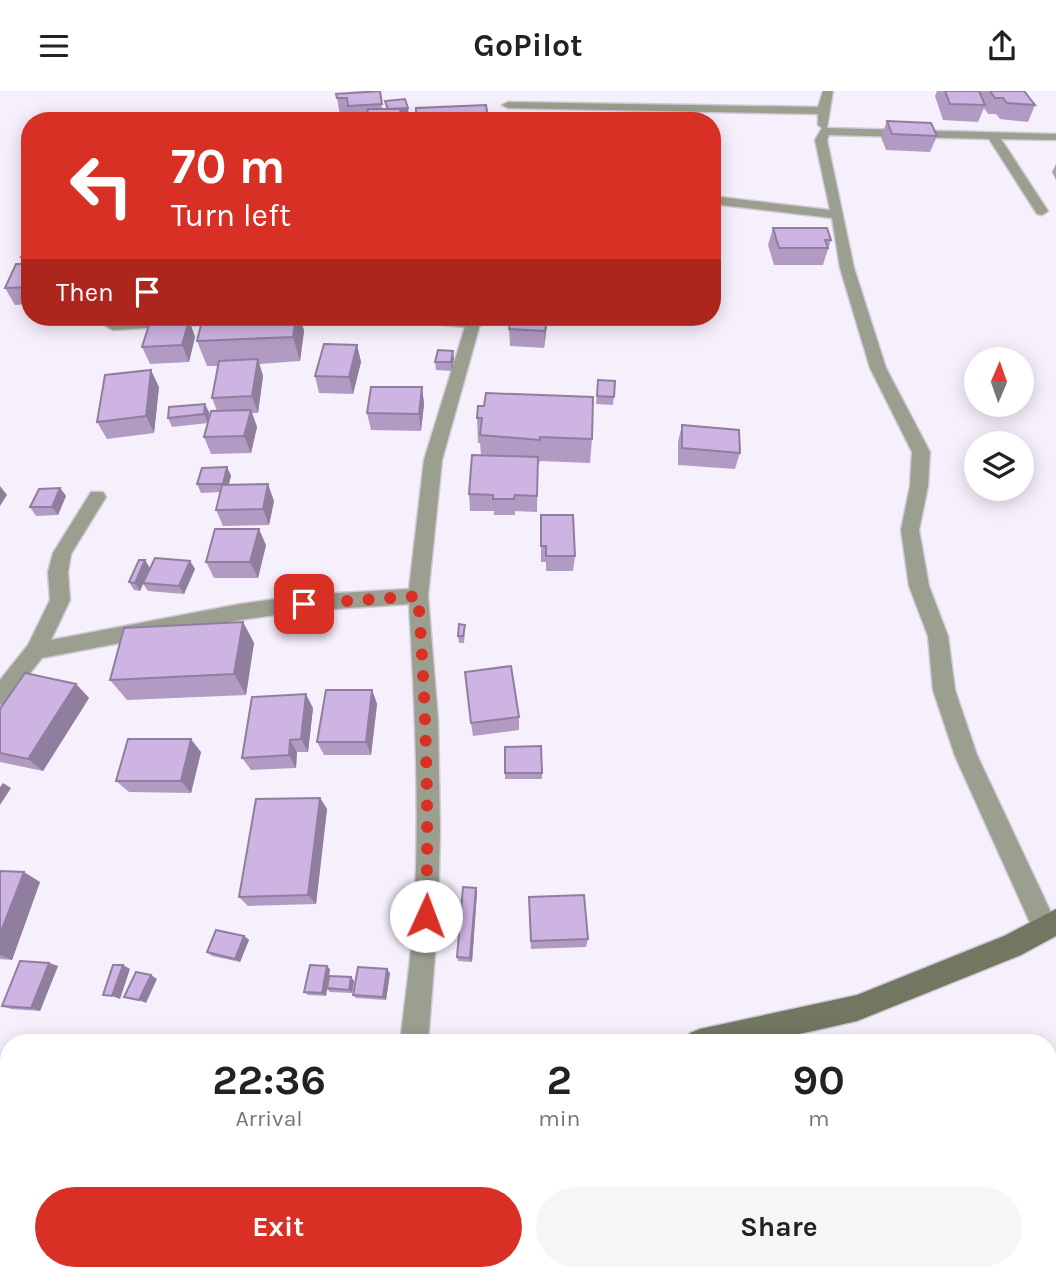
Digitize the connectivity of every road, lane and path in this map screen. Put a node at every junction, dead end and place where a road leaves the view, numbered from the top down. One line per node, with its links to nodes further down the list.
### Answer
1 (509, 91): 3 (street)
2 (828, 91): 4 (street)
3 (508, 105): 4 (street); 5 (street)
4 (823, 111): 6 (street)
5 (508, 112)
6 (824, 131): 7 (street); 11 (street)
7 (993, 136): 8 (street); 10 (street)
8 (1056, 137)
9 (721, 201): 11 (street)
10 (1042, 211)
11 (837, 215): 17 (street)
12 (473, 326): 14 (street)
13 (97, 498): 15 (street)
14 (418, 596): 15 (street); 18 (street)
15 (36, 651): 16 (street)
16 (0, 696)
17 (1051, 924): 19 (main road)
18 (415, 1034)
19 (740, 1034)

